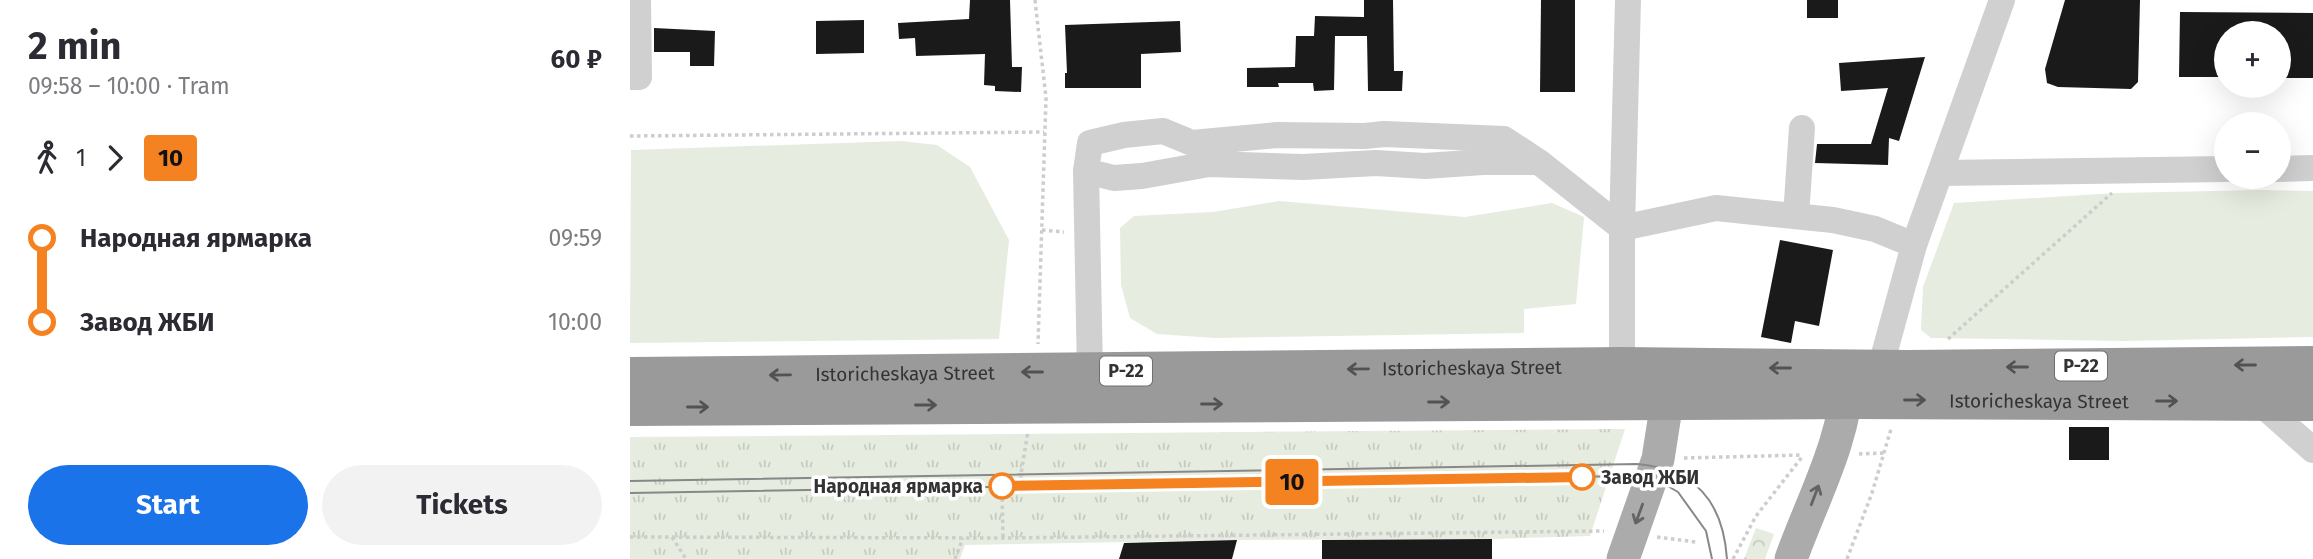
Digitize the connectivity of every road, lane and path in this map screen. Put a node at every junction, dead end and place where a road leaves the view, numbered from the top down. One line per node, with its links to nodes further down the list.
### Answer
1 (638, 0): 5 (street)
2 (1035, 0): 7 (path)
3 (1628, 0): 19 (street)
4 (2002, 0): 17 (street)
5 (630, 77)
6 (1802, 128): 18 (street)
7 (1045, 132): 8 (path); 22 (path)
8 (630, 136)
9 (1365, 136): 10 (street); 11 (street); 15 (street)
10 (1539, 162): 11 (street); 19 (street)
11 (1376, 163): 15 (street)
12 (2313, 168): 14 (street)
13 (2214, 169): 16 (street)
14 (2291, 169)
15 (1086, 170): 25 (street)
16 (2135, 170): 17 (street); 21 (path)
17 (1941, 173): 20 (street)
18 (1796, 216): 19 (street); 20 (street)
19 (1622, 228): 24 (street)
20 (1914, 245): 28 (street)
21 (1943, 341)
22 (1038, 342)
23 (2313, 365): 28 (highway, Istoricheskaya Street / Р-22, one-way to 28)
24 (1622, 366): 25 (highway, Istoricheskaya Street / Р-22, one-way to 25); 27 (highway, Istoricheskaya Street / Р-22)
25 (1090, 372): 26 (highway, Istoricheskaya Street / Р-22, one-way to 26)
26 (630, 376)
27 (1670, 384): 28 (highway, Istoricheskaya Street / Р-22); 31 (highway, Istoricheskaya Street / Р-22, one-way to 27); 35 (main road)
28 (1868, 384): 29 (highway, Istoricheskaya Street / Р-22, one-way to 29); 33 (path); 34 (main road)
29 (2259, 402): 30 (highway, Istoricheskaya Street / Р-22); 32 (street)
30 (2313, 402)
31 (630, 407)
32 (2313, 450)
33 (1885, 453): 34 (path); 46 (path)
34 (1832, 454): 45 (main road, one-way to 34)
35 (1658, 459): 41 (main road, one-way to 41); 44 (path)
36 (1002, 494): 40 (path)
37 (630, 537): 38 (path)
38 (672, 537): 39 (path); 42 (path)
39 (963, 538): 40 (path); 43 (path)
40 (1003, 538): 41 (path)
41 (1618, 545)
42 (686, 559)
43 (955, 559)
44 (1732, 559)
45 (1791, 559)
46 (1847, 559)

